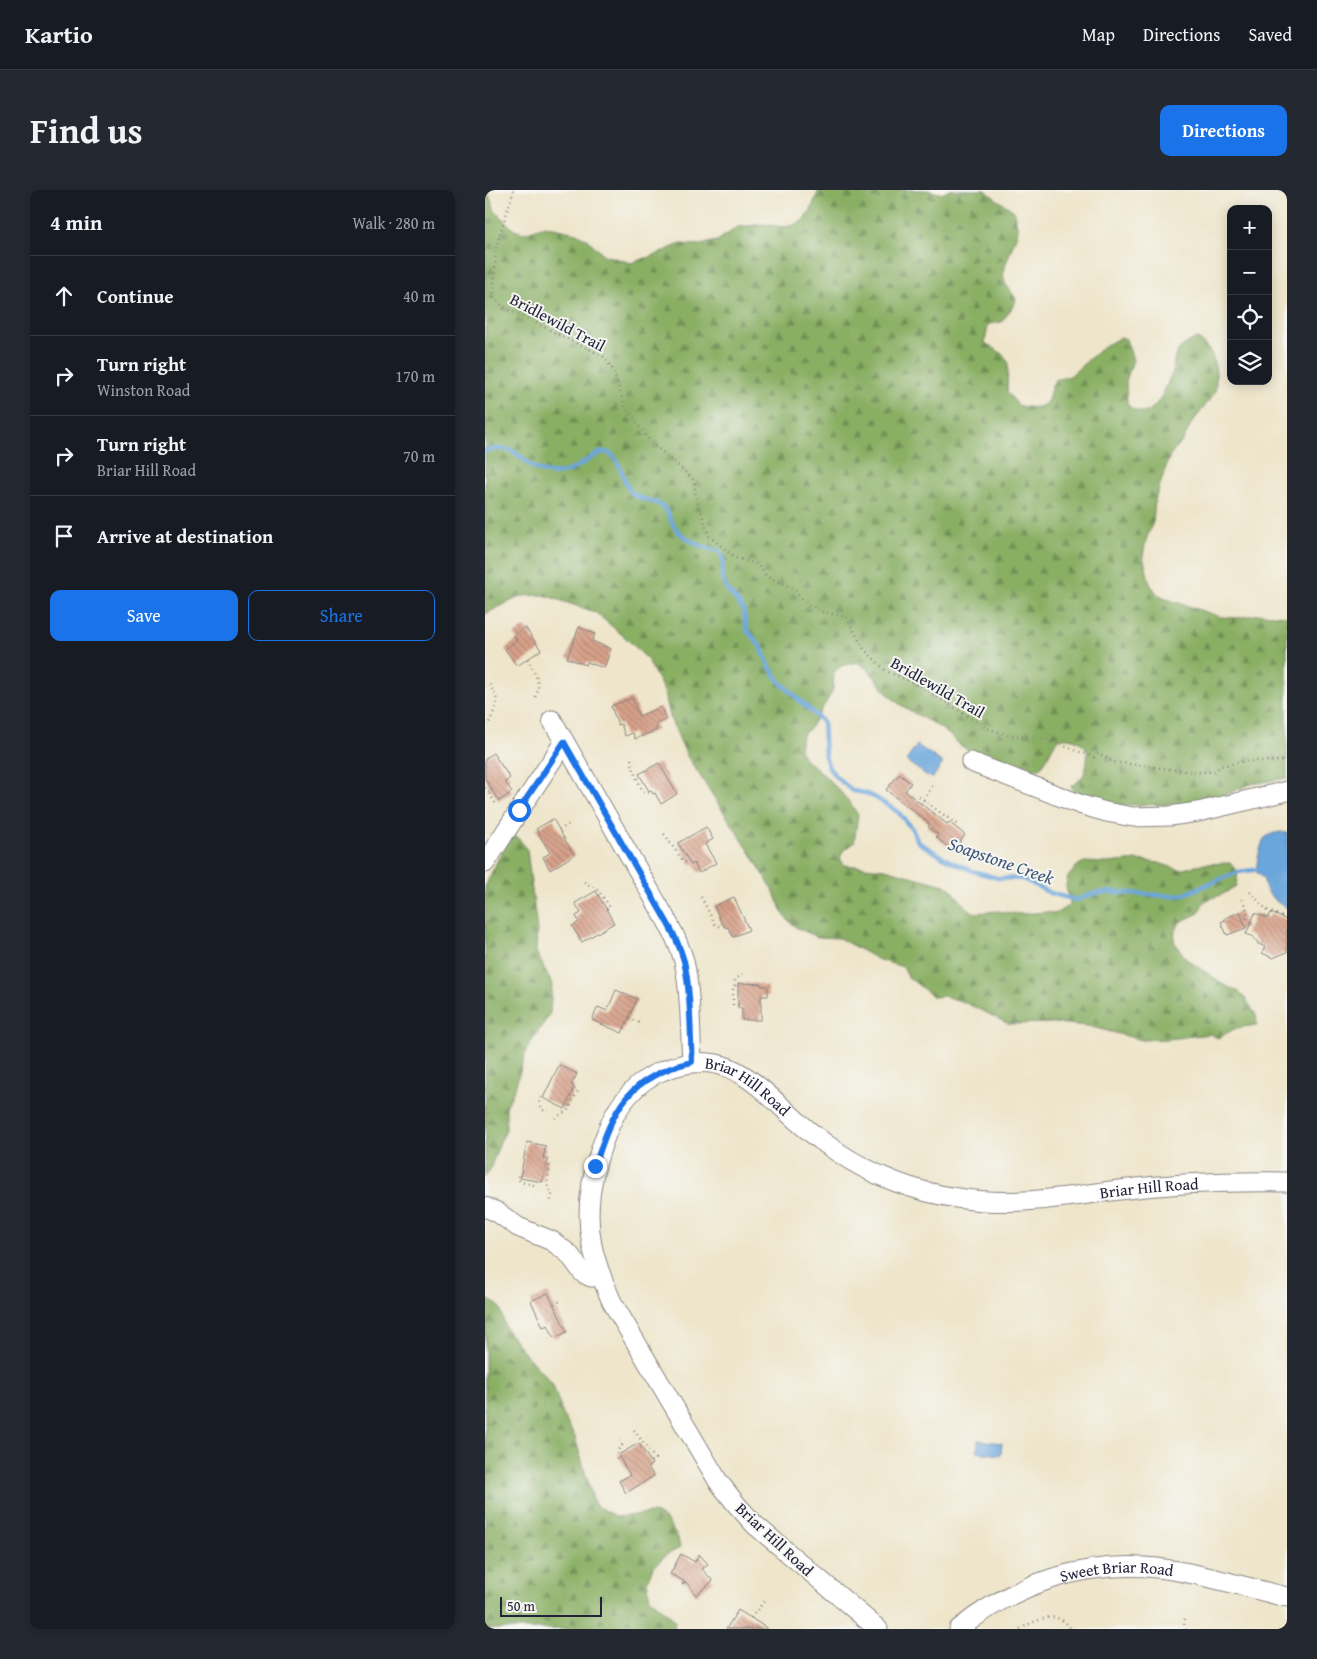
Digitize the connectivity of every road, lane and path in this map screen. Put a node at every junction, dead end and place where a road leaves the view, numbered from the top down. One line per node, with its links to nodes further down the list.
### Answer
1 (515, 190): 9 (path, Bridlewild Trail)
2 (527, 659): 4 (path)
3 (488, 682): 6 (path)
4 (535, 697)
5 (552, 720): 7 (street)
6 (485, 725)
7 (564, 742): 26 (street); 41 (street)
8 (631, 759): 15 (path)
9 (1287, 761)
10 (971, 762): 14 (street)
11 (934, 783): 18 (path)
12 (485, 788): 16 (path)
13 (493, 790): 16 (path)
14 (1287, 791)
15 (651, 792)
16 (489, 793): 20 (path)
17 (919, 797): 18 (path)
18 (924, 800): 19 (path); 22 (path)
19 (921, 804)
20 (497, 806)
21 (571, 823): 23 (path)
22 (959, 826)
23 (559, 830)
24 (664, 834): 25 (path)
25 (689, 862)
26 (485, 863)
27 (584, 882): 31 (path)
28 (1250, 892): 32 (path)
29 (701, 897): 36 (path)
30 (1242, 899): 35 (path)
31 (605, 910)
32 (1267, 910): 33 (path); 34 (path)
33 (1265, 917)
34 (1287, 920)
35 (1246, 923)
36 (725, 926)
37 (743, 974): 38 (path)
38 (738, 1005)
39 (629, 1018): 40 (path)
40 (640, 1023)
41 (692, 1062): 48 (street, Briar Hill Road); 52 (street, Briar Hill Road)
42 (573, 1088): 45 (path)
43 (541, 1097): 44 (path)
44 (549, 1111)
45 (555, 1118)
46 (547, 1161): 50 (path)
47 (517, 1176): 49 (path)
48 (1287, 1182)
49 (534, 1185)
50 (550, 1203)
51 (485, 1207): 52 (street)
52 (601, 1276): 63 (street, Briar Hill Road)
53 (562, 1300): 54 (path)
54 (553, 1304)
55 (634, 1430): 58 (path)
56 (620, 1441): 57 (path)
57 (617, 1459)
58 (650, 1462)
59 (1287, 1597): 64 (street, Sweet Briar Road)
60 (765, 1600): 61 (path)
61 (751, 1618)
62 (1185, 1619): 67 (path)
63 (878, 1629)
64 (959, 1629)
65 (1020, 1629): 66 (path)
66 (1071, 1629)
67 (1186, 1629)

